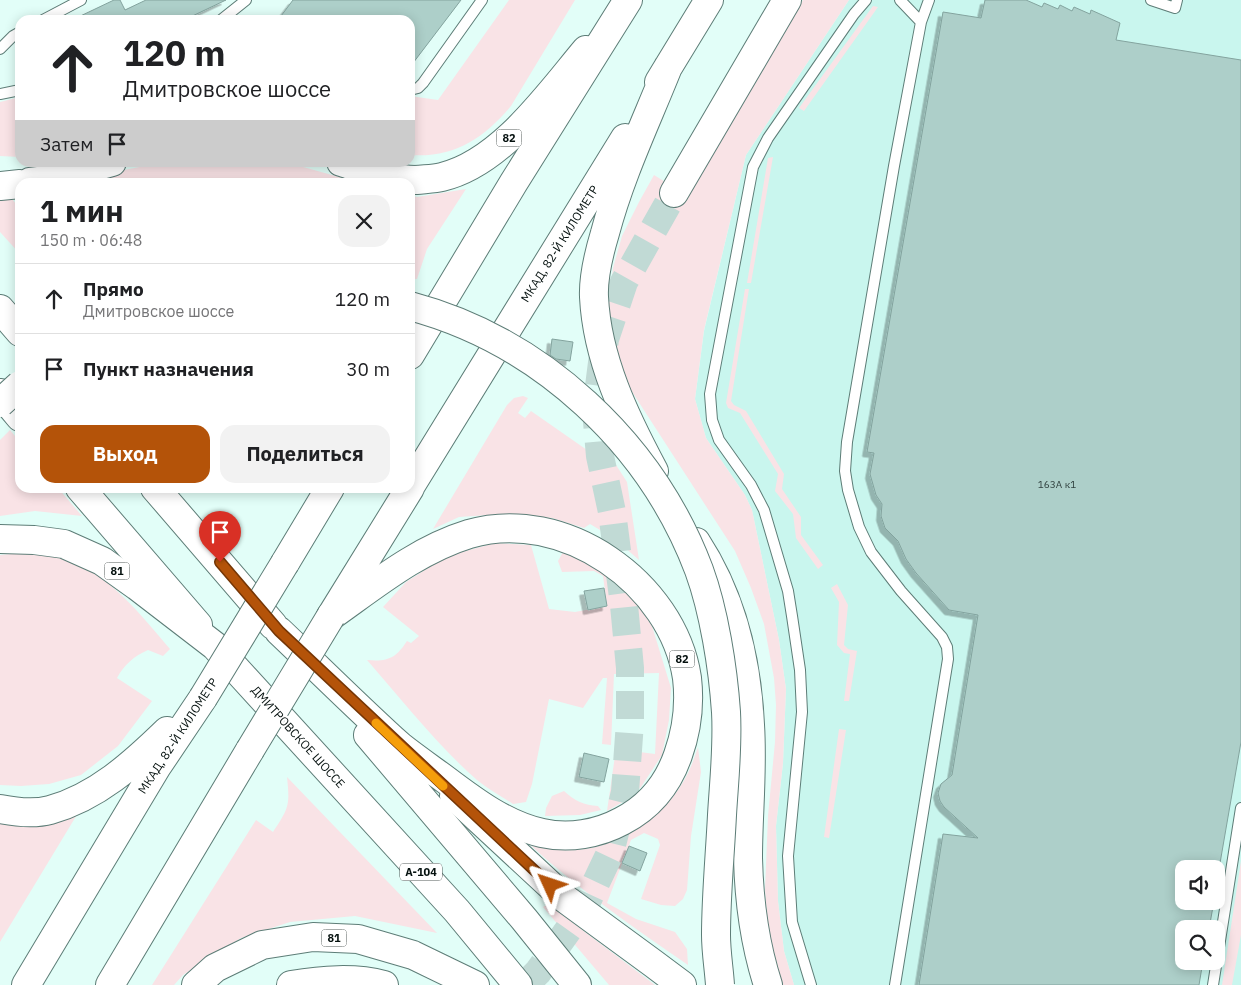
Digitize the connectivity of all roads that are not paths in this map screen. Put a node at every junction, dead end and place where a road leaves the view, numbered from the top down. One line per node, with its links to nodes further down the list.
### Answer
1 (81, 0): 12 (lane)
2 (246, 0): 13 (lane)
3 (482, 0): 18 (lane)
4 (709, 0): 17 (main road, МКАД, 82-Й КИЛОМЕТР)
5 (787, 0): 28 (main road)
6 (866, 0): 61 (lane)
7 (900, 0): 14 (lane)
8 (929, 0): 14 (lane)
9 (1151, 0): 10 (lane)
10 (1177, 0)
11 (628, 1): 25 (main road, 82); 32 (main road)
12 (52, 15)
13 (228, 15)
14 (921, 22): 62 (lane)
15 (15, 35): 16 (lane)
16 (0, 49)
17 (668, 67): 37 (main road, МКАД, 82-Й КИЛОМЕТР); 60 (main road)
18 (415, 89)
19 (15, 91): 20 (lane)
20 (0, 94)
21 (94, 167): 23 (main road)
22 (356, 167): 24 (main road, 82)
23 (54, 178)
24 (402, 178)
25 (415, 180)
26 (15, 184): 27 (main road)
27 (0, 186)
28 (674, 193)
29 (415, 308): 59 (main road, bridge)
30 (0, 309): 31 (main road)
31 (15, 326)
32 (415, 347)
33 (15, 389): 35 (main road, bridge)
34 (0, 393): 36 (main road)
35 (0, 402)
36 (15, 411)
37 (415, 479)
38 (84, 493): 45 (main road, ДМИТРОВСКОЕ ШОССЕ)
39 (159, 493): 44 (main road)
40 (327, 493): 46 (main road, МКАД, 82-Й КИЛОМЕТР, bridge)
41 (406, 493): 43 (main road, МКАД, 82-Й КИЛОМЕТР)
42 (0, 539): 45 (main road, 81)
43 (331, 616): 47 (main road, 82); 51 (main road, МКАД, 82-Й КИЛОМЕТР, bridge)
44 (279, 631): 47 (main road); 57 (main road)
45 (215, 646): 56 (main road, ДМИТРОВСКОЕ ШОССЕ / А-104)
46 (203, 698): 49 (main road); 50 (main road, МКАД, 82-Й КИЛОМЕТР)
47 (402, 748): 58 (main road)
48 (1241, 808): 63 (lane)
49 (0, 809)
50 (26, 985)
51 (110, 985)
52 (196, 985): 55 (main road, 81)
53 (292, 985): 54 (main road)
54 (384, 985)
55 (474, 985)
56 (518, 985)
57 (577, 985)
58 (682, 985)
59 (720, 985)
60 (768, 985)
61 (811, 985)
62 (895, 985)
63 (1213, 985)

